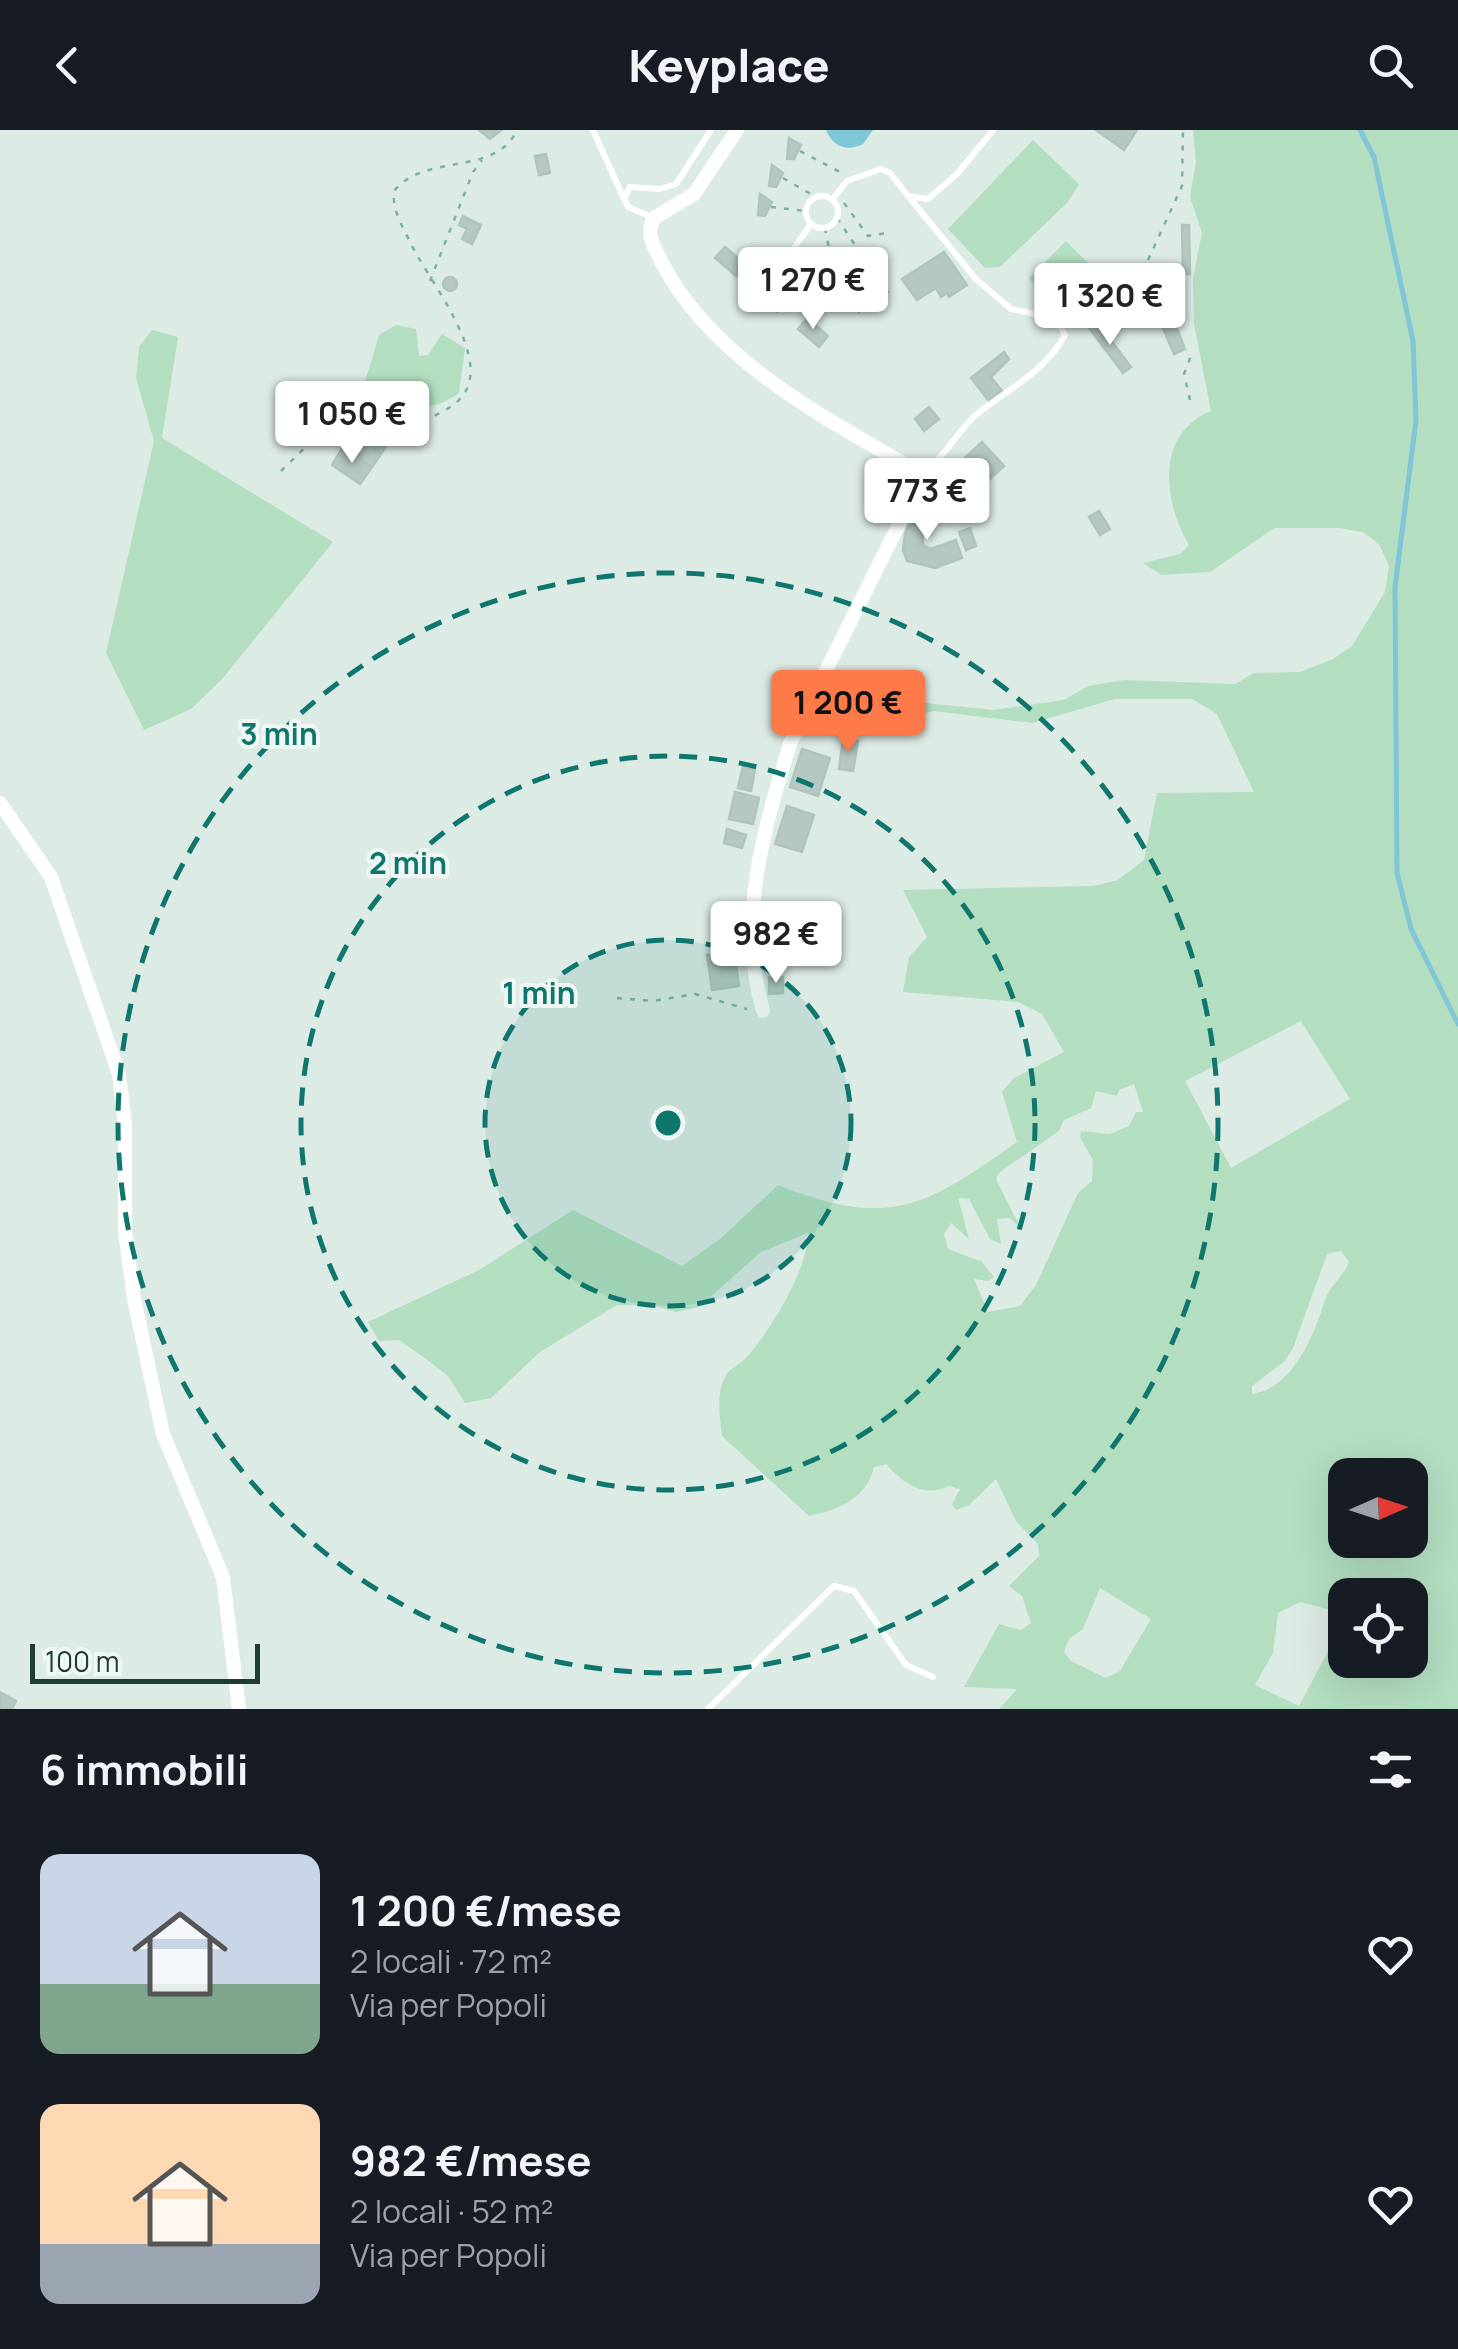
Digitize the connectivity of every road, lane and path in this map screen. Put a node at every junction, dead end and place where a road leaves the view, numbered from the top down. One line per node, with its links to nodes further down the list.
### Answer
1 (518, 130): 8 (path)
2 (592, 130): 13 (lane)
3 (711, 130): 13 (lane)
4 (737, 130): 17 (street)
5 (993, 130): 11 (lane)
6 (1182, 130): 24 (path)
7 (800, 151): 10 (path)
8 (484, 157): 26 (path); 26 (path)
9 (782, 178): 12 (path)
10 (852, 179): 11 (lane); 14 (lane)
11 (908, 196): 30 (lane)
12 (816, 197): 14 (lane); 16 (lane)
13 (624, 198): 17 (lane)
14 (833, 198): 18 (lane); 21 (path)
15 (771, 207): 16 (path)
16 (806, 211): 19 (lane)
17 (654, 218): 30 (street)
18 (837, 218): 20 (lane); 23 (path)
19 (811, 224): 20 (lane); 22 (lane)
20 (825, 228): 25 (path)
21 (888, 232)
22 (791, 252)
23 (861, 254)
24 (1148, 260)
25 (834, 273)
26 (430, 282): 29 (path)
27 (1192, 354): 28 (path)
28 (1190, 400)
29 (282, 470)
30 (913, 474): 33 (street)
31 (0, 803): 35 (street)
32 (617, 998): 33 (path)
33 (763, 1011)
34 (932, 1678): 36 (lane)
35 (239, 1709)
36 (708, 1709)

